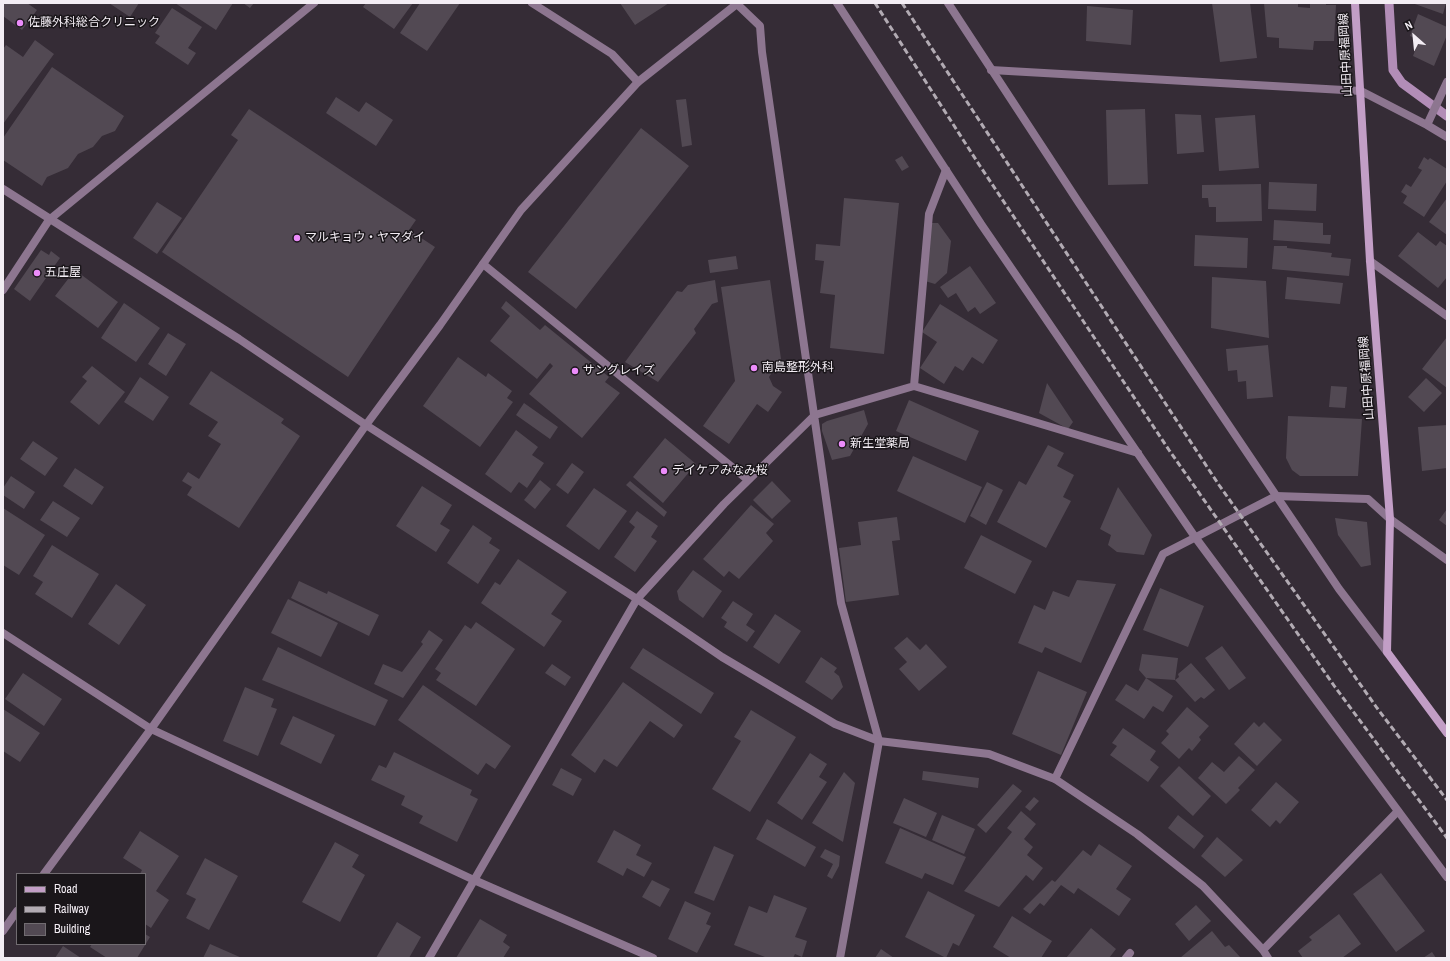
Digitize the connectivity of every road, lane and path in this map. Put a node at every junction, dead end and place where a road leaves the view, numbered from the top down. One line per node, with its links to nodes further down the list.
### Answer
1 (314, 3): 15 (street)
2 (532, 3): 8 (street)
3 (737, 3): 8 (street); 21 (street)
4 (837, 3): 13 (street)
5 (948, 3): 7 (street)
6 (1355, 3): 10 (main road, 山田中原福岡線)
7 (991, 70): 10 (street); 25 (street)
8 (638, 82): 17 (street)
9 (1447, 82): 11 (street)
10 (1361, 91): 11 (street); 16 (main road, 山田中原福岡線)
11 (1427, 124): 12 (street)
12 (1447, 137)
13 (946, 170): 20 (street); 23 (street)
14 (3, 190): 15 (street)
15 (49, 220): 18 (street); 22 (street)
16 (1370, 260): 19 (street); 26 (main road, 山田中原福岡線)
17 (483, 264): 22 (street); 24 (street)
18 (3, 290)
19 (1447, 316)
20 (914, 386): 21 (street); 23 (street)
21 (815, 415): 24 (street); 34 (street)
22 (366, 425): 29 (street); 32 (street)
23 (1138, 454): 27 (street)
24 (748, 480): 29 (street)
25 (1276, 496): 26 (street); 27 (street); 31 (street)
26 (1390, 519): 28 (street); 31 (main road, 山田中原福岡線)
27 (1195, 537): 35 (street); 36 (street)
28 (1447, 560)
29 (637, 599): 34 (street); 39 (street)
30 (3, 633): 32 (street)
31 (1387, 652): 33 (main road)
32 (151, 730): 37 (street); 39 (street)
33 (1447, 733)
34 (879, 741): 35 (street); 45 (street)
35 (1054, 779): 42 (street)
36 (1398, 811): 38 (street); 42 (street)
37 (45, 873)
38 (1447, 877)
39 (474, 880): 43 (street); 44 (street)
40 (16, 913): 41 (street)
41 (3, 931)
42 (1265, 954)
43 (429, 958)
44 (653, 958)
45 (840, 958)

